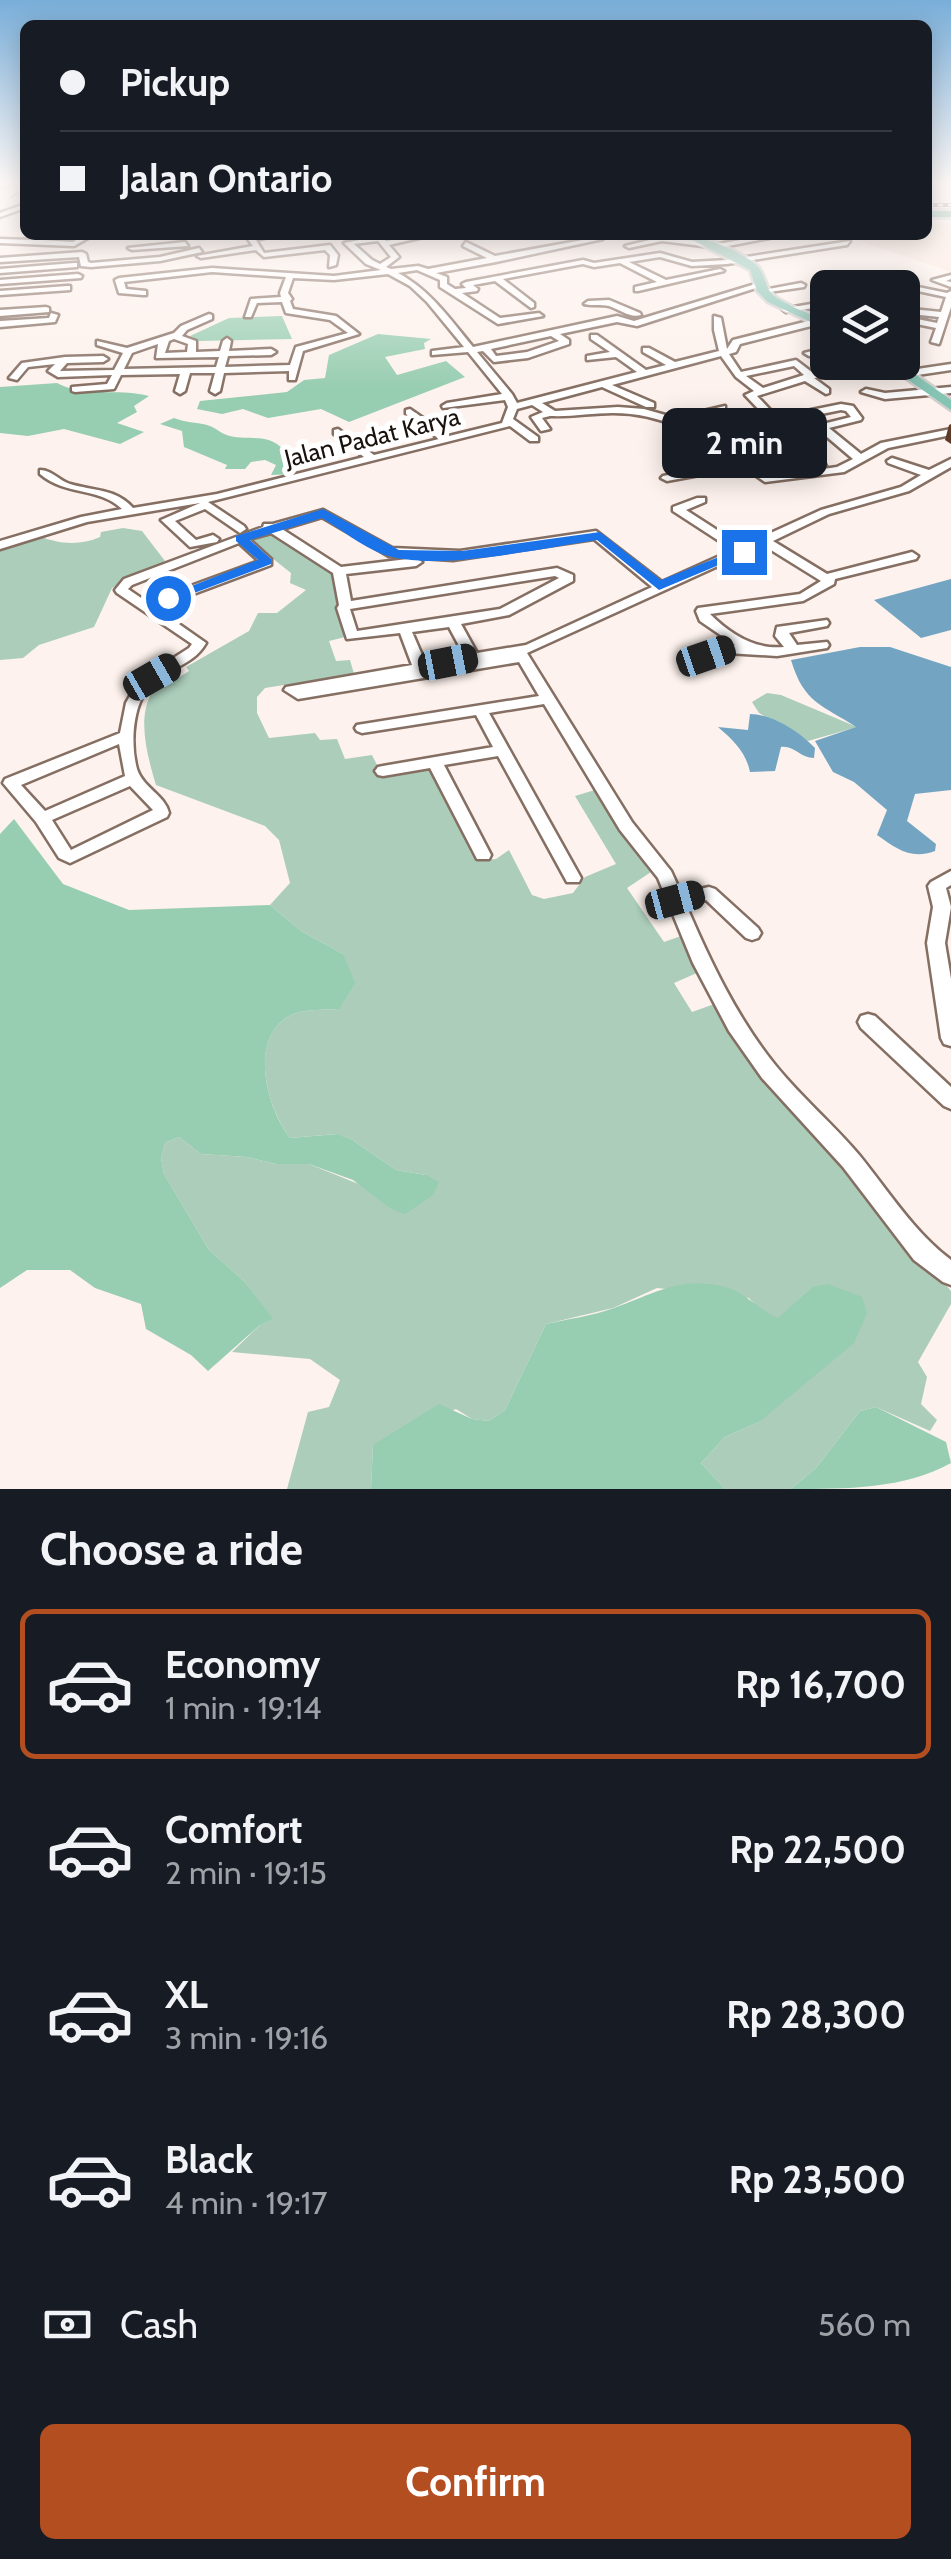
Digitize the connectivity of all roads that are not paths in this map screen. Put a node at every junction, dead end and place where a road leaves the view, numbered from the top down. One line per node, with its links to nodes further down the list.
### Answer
1 (184, 251): 32 (street)
2 (202, 251): 35 (street)
3 (261, 251): 21 (street)
4 (295, 251): 20 (street)
5 (331, 251): 29 (street)
6 (357, 251): 34 (street, Jalan Padat Karya)
7 (388, 251): 34 (street)
8 (480, 251): 25 (street)
9 (536, 251): 25 (street)
10 (552, 251): 30 (street)
11 (650, 251): 22 (street)
12 (710, 251): 23 (street)
13 (713, 251): 31 (street)
14 (713, 251): 40 (street)
15 (716, 251): 51 (street)
16 (720, 251): 26 (main road)
17 (777, 251): 24 (street)
18 (796, 251): 24 (street)
19 (231, 252): 21 (street); 28 (street)
20 (292, 252): 21 (street)
21 (263, 254)
22 (660, 254): 27 (street); 31 (street)
23 (701, 254)
24 (781, 254): 26 (street)
25 (496, 260): 36 (street)
26 (744, 260): 45 (main road)
27 (623, 262): 30 (street); 40 (street)
28 (240, 264)
29 (332, 264)
30 (573, 264): 38 (street)
31 (692, 264): 40 (street)
32 (2, 265): 33 (street); 41 (street)
33 (74, 266)
34 (384, 269): 36 (street); 46 (street); 79 (street, Jalan Padat Karya)
35 (212, 270): 46 (street); 50 (street)
36 (427, 272): 48 (street)
37 (78, 276): 41 (street)
38 (496, 278): 48 (street); 54 (street)
39 (951, 278): 56 (street)
40 (661, 280): 42 (street)
41 (0, 282)
42 (641, 285)
43 (800, 285): 45 (street)
44 (67, 288): 49 (street)
45 (761, 288): 51 (street); 58 (main road)
46 (289, 289): 60 (street); 96 (street)
47 (920, 290): 56 (street)
48 (455, 292): 62 (street)
49 (0, 293)
50 (143, 293)
51 (718, 298): 64 (street)
52 (58, 299): 53 (street)
53 (0, 303)
54 (531, 306)
55 (810, 306): 58 (street)
56 (947, 306): 57 (street); 61 (street); 77 (street)
57 (920, 307)
58 (786, 309): 66 (main road)
59 (0, 313): 68 (street)
60 (248, 315)
61 (920, 315)
62 (539, 316)
63 (209, 318): 73 (street)
64 (646, 318): 67 (street); 69 (street)
65 (717, 318): 84 (street)
66 (810, 320)
67 (598, 322): 69 (street); 72 (street)
68 (0, 324)
69 (634, 324): 71 (street)
70 (810, 327): 84 (street)
71 (652, 329)
72 (554, 333): 78 (street); 91 (street)
73 (171, 337): 81 (street); 87 (street); 87 (street)
74 (594, 337): 86 (street)
75 (227, 341): 85 (street)
76 (100, 342): 81 (street)
77 (936, 342)
78 (485, 348): 79 (street); 91 (street)
79 (469, 350): 83 (street); 93 (street, Jalan Padat Karya)
80 (646, 350): 94 (street)
81 (127, 352): 101 (street)
82 (271, 352): 85 (street)
83 (436, 352)
84 (723, 352): 94 (street); 102 (street)
85 (226, 354): 87 (street); 97 (street)
86 (618, 354): 88 (street); 100 (street)
87 (191, 355)
88 (590, 358)
89 (103, 359): 90 (street)
90 (65, 360): 101 (street); 104 (street)
91 (494, 360): 93 (street)
92 (949, 361): 95 (street)
93 (480, 362): 117 (street, Jalan Padat Karya)
94 (671, 364): 100 (street)
95 (920, 365)
96 (255, 368): 97 (street); 107 (street)
97 (223, 369): 98 (street); 112 (street)
98 (186, 370): 99 (street); 111 (street)
99 (153, 372): 101 (street); 108 (street)
100 (644, 372): 106 (street)
101 (119, 373): 109 (street)
102 (739, 375): 103 (street); 116 (street)
103 (809, 376): 113 (street); 116 (street)
104 (14, 378)
105 (911, 380): 115 (main road)
106 (603, 384): 118 (street); 121 (street)
107 (251, 386)
108 (146, 387)
109 (76, 388)
110 (951, 390): 115 (street)
111 (180, 391)
112 (215, 391)
113 (826, 391)
114 (866, 392): 115 (street)
115 (926, 392): 120 (main road)
116 (756, 393): 124 (street); 126 (street)
117 (511, 402): 118 (street); 119 (street); 125 (street)
118 (534, 402): 123 (street)
119 (447, 406)
120 (951, 406)
121 (656, 411): 123 (street); 126 (street)
122 (410, 412): 134 (street)
123 (550, 413): 127 (street)
124 (774, 418): 128 (street); 131 (street); 132 (street)
125 (510, 420): 133 (street); 134 (street, Jalan Padat Karya)
126 (686, 425): 131 (street)
127 (544, 428)
128 (824, 429): 132 (street); 136 (street)
129 (338, 432): 135 (street)
130 (951, 432): 136 (street)
131 (712, 436): 138 (street)
132 (787, 436): 140 (street)
133 (534, 439)
134 (447, 440): 135 (street, Jalan Padat Karya)
135 (373, 458): 146 (street, Jalan Padat Karya)
136 (861, 460): 138 (street)
137 (892, 461): 142 (street)
138 (746, 462): 144 (street)
139 (951, 462): 142 (street)
140 (821, 466)
141 (44, 472): 146 (street)
142 (933, 472): 143 (street); 149 (street)
143 (951, 477)
144 (667, 478)
145 (701, 500): 151 (street)
146 (132, 512): 150 (street, Jalan Padat Karya)
147 (276, 527): 148 (street); 152 (street); 154 (street)
148 (240, 534): 148 (street); 157 (street); 157 (street)
149 (765, 542): 151 (street); 155 (street)
150 (0, 545)
151 (744, 552): 156 (street)
152 (462, 555): 154 (street); 156 (street)
153 (912, 556): 155 (street)
154 (339, 571): 158 (street)
155 (829, 577): 163 (street)
156 (655, 588): 165 (street)
157 (149, 606): 172 (street)
158 (346, 606): 159 (street); 161 (street)
159 (453, 622): 161 (street); 167 (street)
160 (822, 623): 164 (street)
161 (405, 630): 168 (street)
162 (822, 645): 164 (street)
163 (750, 650): 164 (street); 166 (street)
164 (794, 650)
165 (521, 654): 167 (street); 168 (street); 169 (street)
166 (706, 656)
167 (472, 657): 168 (street)
168 (421, 671): 168 (street)
169 (548, 699): 170 (street); 181 (street)
170 (481, 711): 171 (street); 173 (street)
171 (362, 728)
172 (128, 735): 176 (street); 177 (street)
173 (502, 750): 174 (street); 180 (street)
174 (435, 762): 175 (street); 178 (street)
175 (383, 771)
176 (132, 779): 177 (street); 177 (street)
177 (42, 818)
178 (483, 854)
179 (951, 877): 184 (street)
180 (572, 878)
181 (675, 900): 182 (street); 186 (street)
182 (752, 933)
183 (868, 1022): 185 (street)
184 (951, 1038)
185 (951, 1100)
186 (951, 1274)

